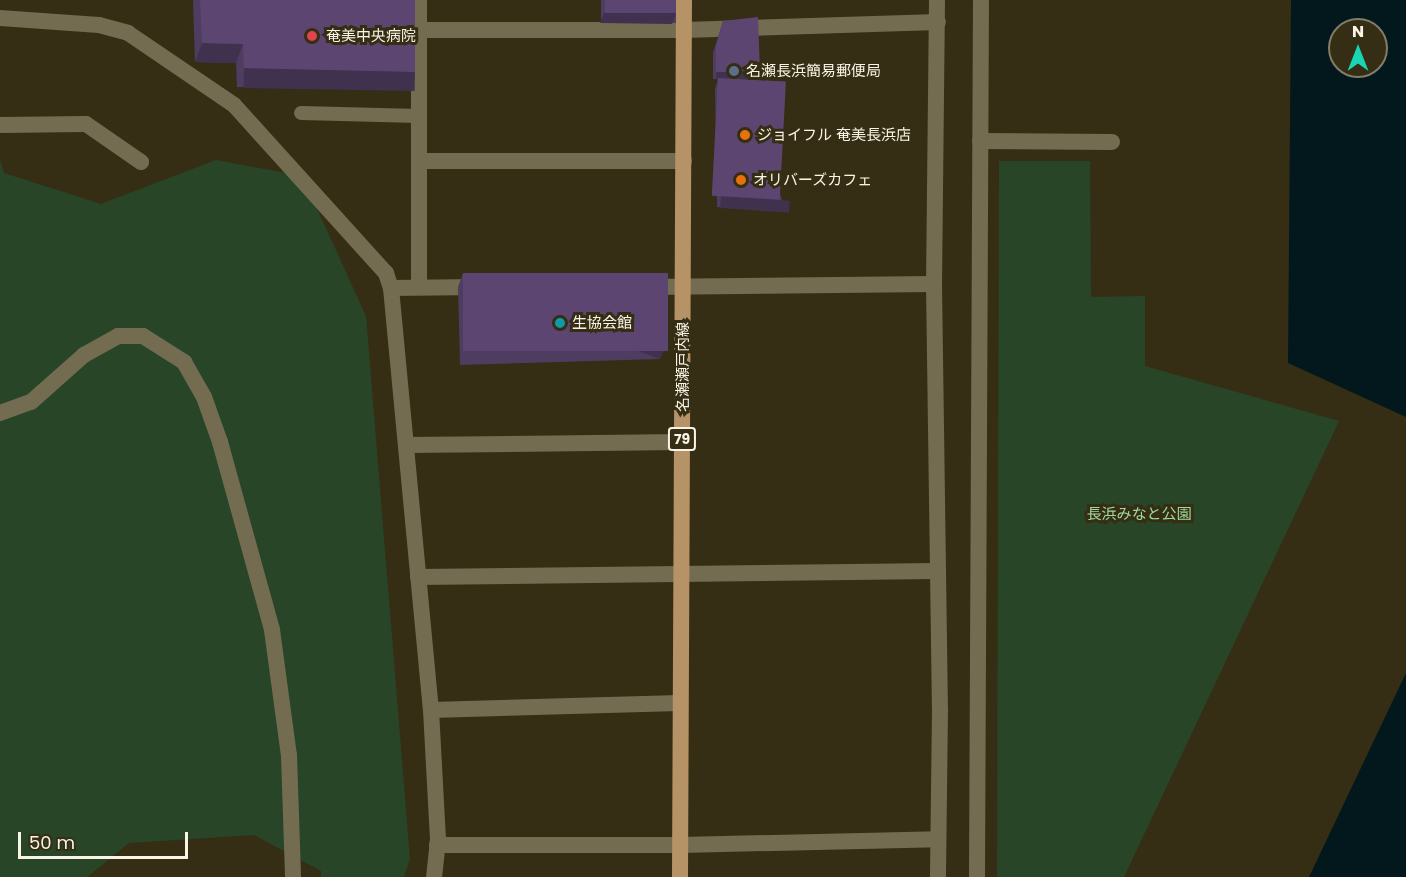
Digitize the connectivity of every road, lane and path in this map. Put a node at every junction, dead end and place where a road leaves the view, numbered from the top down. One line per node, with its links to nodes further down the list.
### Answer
1 (419, 0): 7 (street)
2 (684, 0): 8 (main road, 名瀬瀬戸内線 / 79)
3 (937, 0): 6 (street)
4 (981, 0): 12 (street)
5 (0, 18): 22 (street)
6 (938, 22): 8 (street); 17 (street)
7 (419, 30): 8 (street); 10 (street)
8 (684, 30): 15 (main road, 名瀬瀬戸内線 / 79)
9 (301, 113): 10 (lane)
10 (419, 116): 14 (street)
11 (0, 125): 16 (street)
12 (980, 141): 13 (street); 38 (street)
13 (1112, 142)
14 (419, 161): 15 (street); 18 (street)
15 (684, 161): 19 (main road, 名瀬瀬戸内線 / 79)
16 (141, 162)
17 (934, 284): 19 (street); 26 (street)
18 (419, 286): 20 (street); 22 (street)
19 (683, 286): 21 (street); 24 (main road, 名瀬瀬戸内線 / 79)
20 (503, 287)
21 (629, 287)
22 (391, 288): 25 (street)
23 (0, 412): 34 (street)
24 (682, 442): 25 (street); 27 (main road, 名瀬瀬戸内線 / 79)
25 (406, 445): 28 (street)
26 (938, 571): 27 (street); 31 (street)
27 (681, 573): 28 (street); 29 (main road, 名瀬瀬戸内線 / 79)
28 (418, 577): 30 (street)
29 (680, 703): 30 (street); 33 (main road, 名瀬瀬戸内線 / 79)
30 (431, 710): 32 (street)
31 (938, 839): 33 (street); 37 (street)
32 (437, 845): 33 (street); 35 (street)
33 (680, 845): 36 (main road, 名瀬瀬戸内線 / 79)
34 (293, 877)
35 (434, 877)
36 (680, 877)
37 (938, 877)
38 (977, 877)

